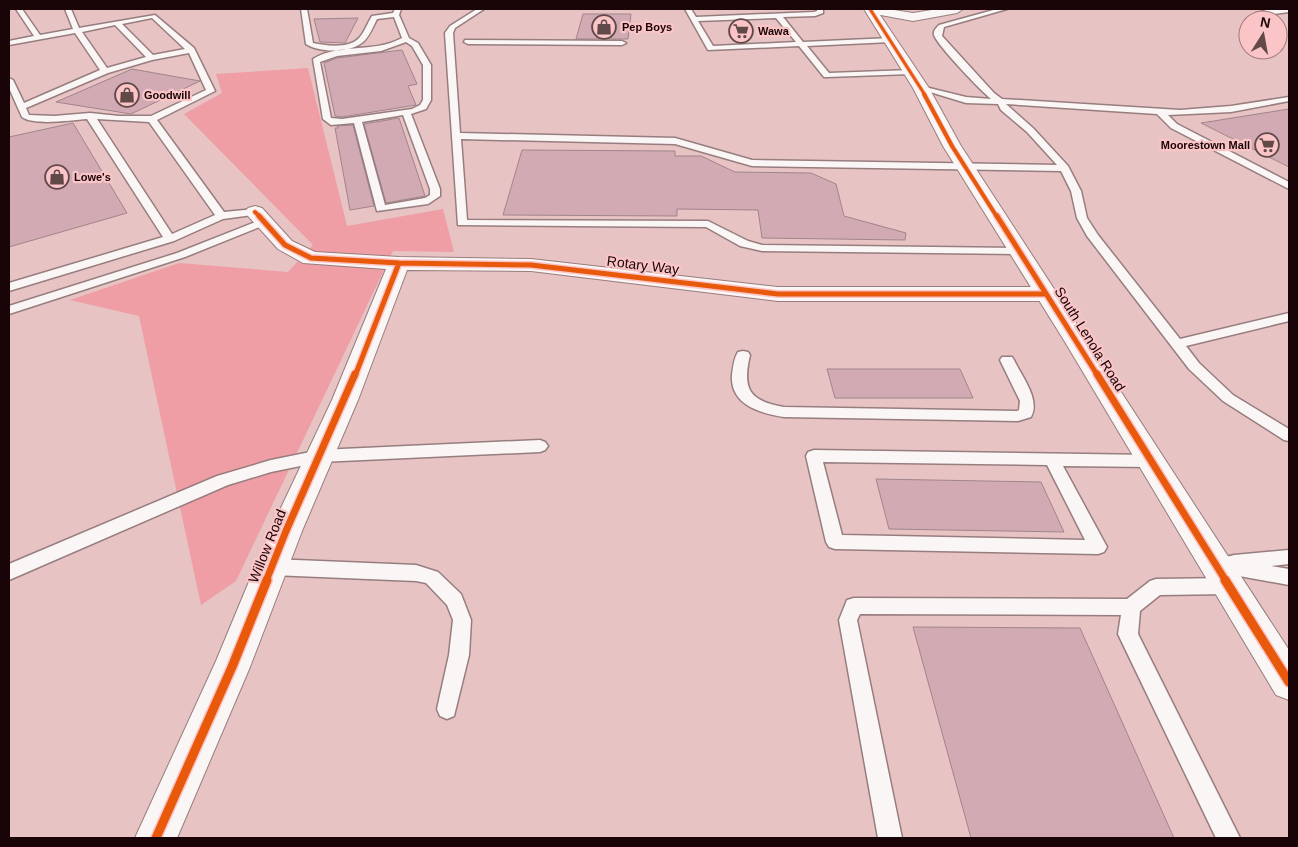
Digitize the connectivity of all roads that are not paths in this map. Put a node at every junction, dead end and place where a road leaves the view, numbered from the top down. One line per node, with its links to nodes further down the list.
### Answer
1 (19, 9): 21 (lane)
2 (68, 9): 20 (lane)
3 (142, 9): 16 (lane)
4 (304, 9): 15 (lane)
5 (481, 9): 42 (lane)
6 (688, 9): 7 (lane); 18 (lane)
7 (697, 9)
8 (820, 9): 17 (lane)
9 (854, 9): 14 (main road)
10 (957, 9): 14 (main road)
11 (1004, 9): 35 (lane)
12 (1264, 9): 13 (lane)
13 (1289, 10)
14 (872, 11): 23 (main road, South Lenola Road)
15 (397, 12): 22 (lane)
16 (153, 16): 19 (lane); 28 (lane)
17 (778, 16): 18 (lane); 27 (lane)
18 (694, 19): 27 (lane)
19 (117, 23): 20 (lane); 29 (lane)
20 (78, 30): 21 (lane); 30 (lane)
21 (38, 37): 25 (lane)
22 (406, 39): 37 (lane); 41 (lane)
23 (890, 40): 27 (lane); 31 (main road, South Lenola Road)
24 (468, 42): 26 (lane)
25 (9, 43)
26 (622, 43)
27 (802, 44): 31 (lane)
28 (191, 50): 29 (lane); 40 (lane)
29 (151, 58): 30 (lane)
30 (105, 71): 36 (lane)
31 (911, 72): 33 (main road, South Lenola Road)
32 (9, 80): 36 (lane)
33 (921, 88): 35 (lane); 43 (main road, South Lenola Road)
34 (1289, 99): 38 (lane)
35 (1001, 102): 38 (lane); 44 (lane)
36 (21, 107): 39 (lane)
37 (406, 112): 41 (lane); 41 (lane)
38 (1160, 112): 45 (lane)
39 (90, 116): 40 (lane); 48 (lane)
40 (152, 119): 46 (lane)
41 (357, 120)
42 (456, 136): 43 (lane); 49 (lane)
43 (964, 164): 44 (lane); 49 (main road, South Lenola Road)
44 (1066, 168): 55 (lane)
45 (1289, 186)
46 (221, 216): 47 (lane); 48 (lane)
47 (259, 217): 50 (main road, Rotary Way); 53 (lane)
48 (170, 239): 51 (lane)
49 (1020, 251): 52 (main road, South Lenola Road)
50 (399, 263): 52 (main road, Rotary Way); 60 (main road, Willow Road)
51 (9, 286)
52 (1046, 294): 62 (main road, South Lenola Road)
53 (9, 310)
54 (1289, 317): 55 (lane)
55 (1177, 344): 58 (lane)
56 (743, 355): 57 (lane)
57 (1007, 360)
58 (1289, 436)
59 (540, 446): 60 (lane)
60 (320, 456): 64 (main road, Willow Road); 65 (lane)
61 (1052, 460): 61 (lane); 62 (lane)
62 (1152, 461): 66 (main road, South Lenola Road)
63 (1289, 557): 66 (lane)
64 (272, 567): 70 (lane); 71 (main road, Willow Road)
65 (9, 572)
66 (1222, 575): 67 (lane); 68 (lane); 69 (main road, South Lenola Road)
67 (1289, 577)
68 (1131, 607): 72 (lane); 73 (lane)
69 (1289, 682)
70 (447, 710)
71 (156, 838)
72 (890, 838)
73 (1228, 838)

